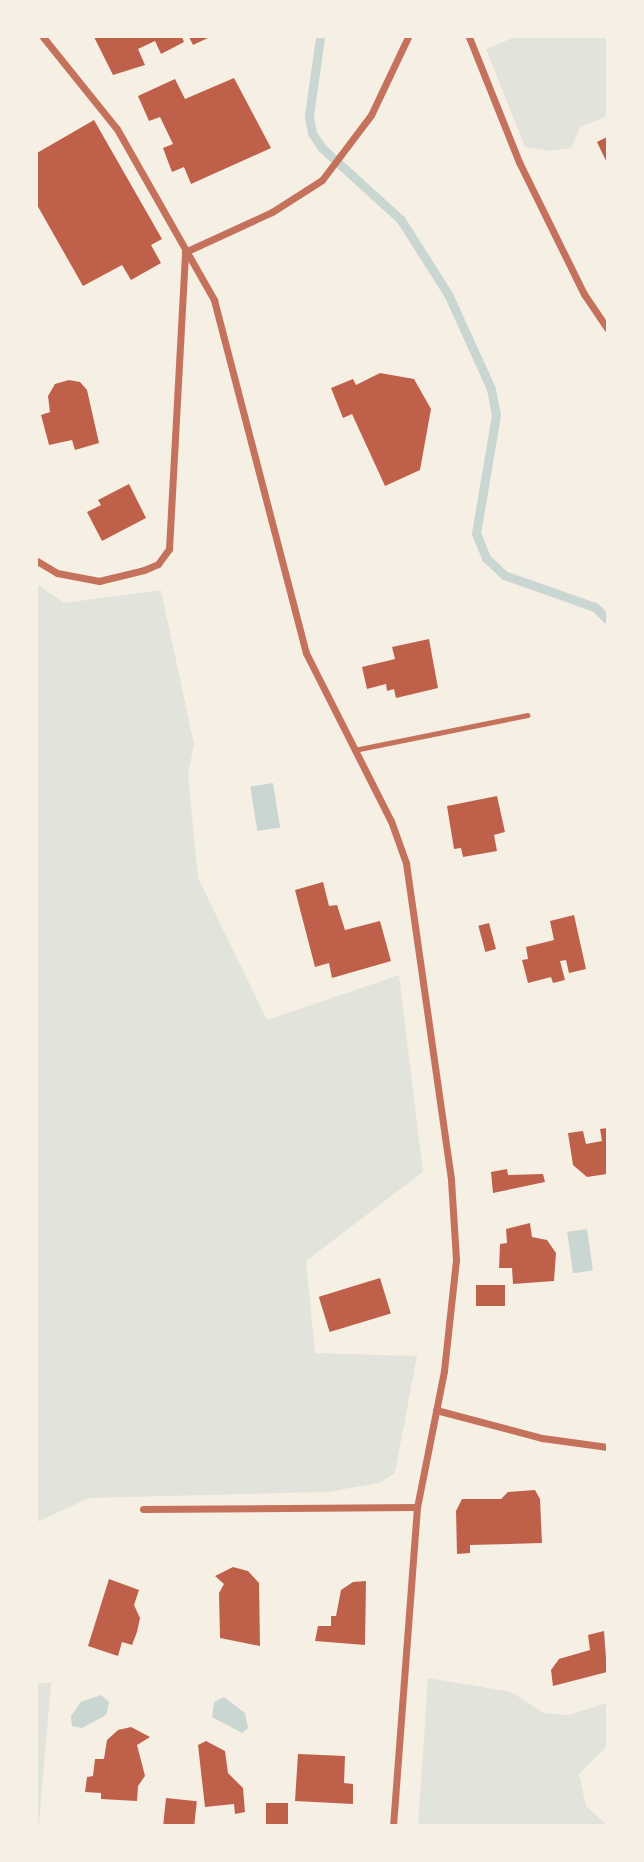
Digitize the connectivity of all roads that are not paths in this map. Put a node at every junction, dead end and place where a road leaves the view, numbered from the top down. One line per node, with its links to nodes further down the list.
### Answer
1 (43, 37): 4 (street)
2 (408, 37): 4 (street)
3 (469, 37): 5 (street)
4 (185, 252): 6 (street); 8 (street)
5 (607, 328)
6 (37, 561)
7 (527, 715): 8 (lane)
8 (354, 750): 9 (street)
9 (436, 1410): 10 (street); 11 (street)
10 (607, 1447)
11 (417, 1507): 12 (street); 13 (street)
12 (143, 1509)
13 (393, 1825)

